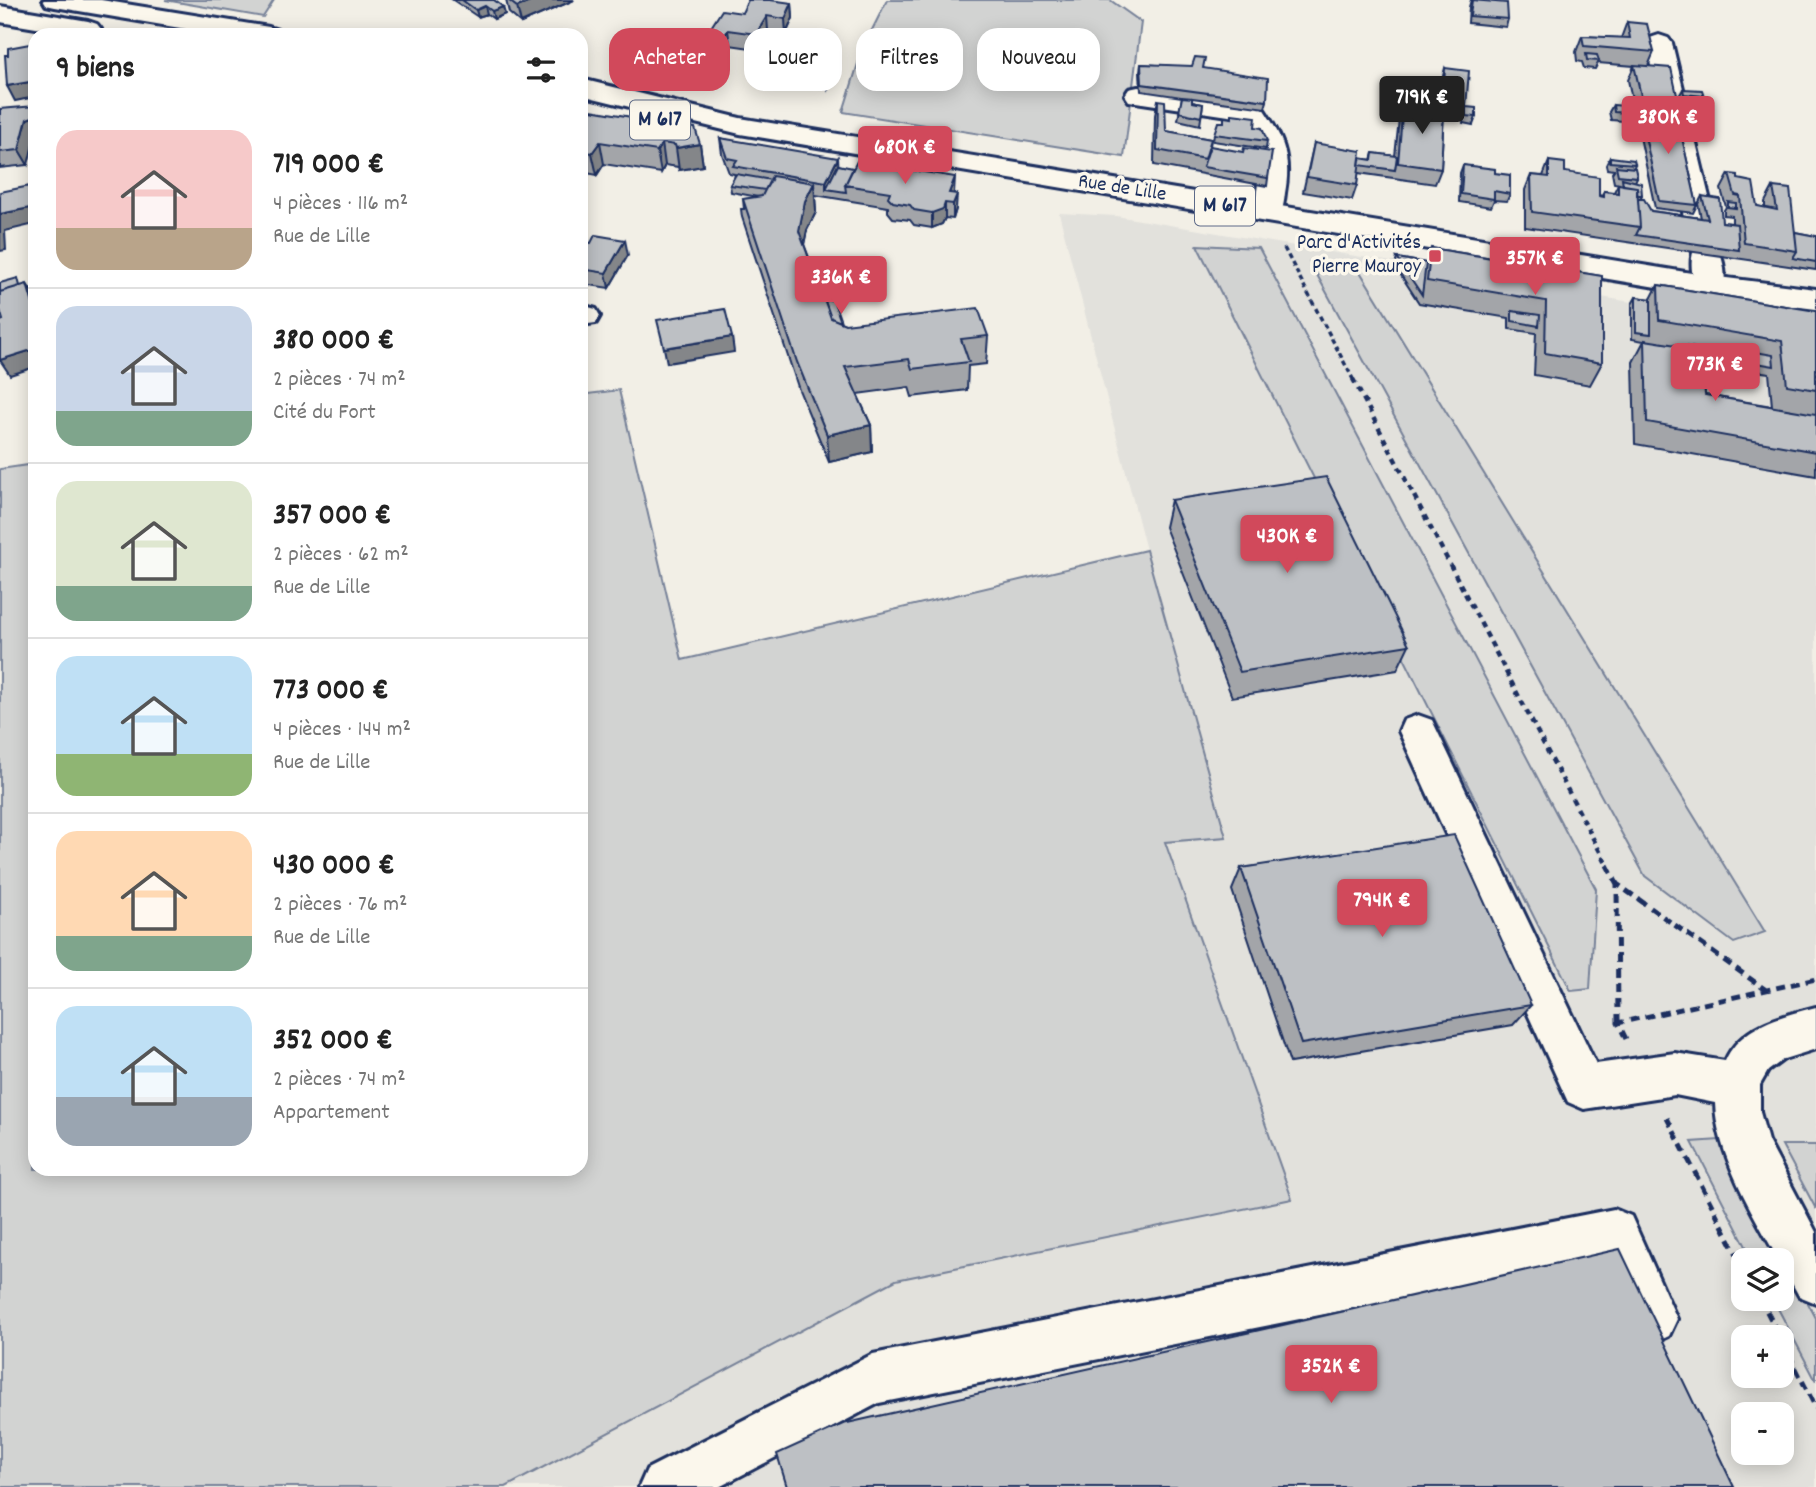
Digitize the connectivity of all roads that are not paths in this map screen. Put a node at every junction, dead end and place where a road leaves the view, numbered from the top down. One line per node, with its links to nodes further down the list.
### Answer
1 (54, 0): 4 (main road)
2 (0, 14): 3 (main road)
3 (83, 28)
4 (226, 28)
5 (1659, 43): 11 (main road)
6 (588, 89): 9 (main road, Rue de Lille / M 617)
7 (1138, 94): 10 (main road)
8 (588, 110): 9 (main road, Rue de Lille / M 617)
9 (740, 126): 10 (main road, Rue de Lille / M 617)
10 (1274, 225): 11 (main road, Rue de Lille / M 617)
11 (1710, 286): 12 (main road, Rue de Lille / M 617); 13 (main road, Rue de Lille / M 617)
12 (1816, 299)
13 (1816, 316)
14 (1418, 731): 16 (main road)
15 (1816, 1028): 16 (main road)
16 (1737, 1085): 17 (main road)
17 (1816, 1279)
18 (1671, 1360): 19 (main road)
19 (665, 1487)

